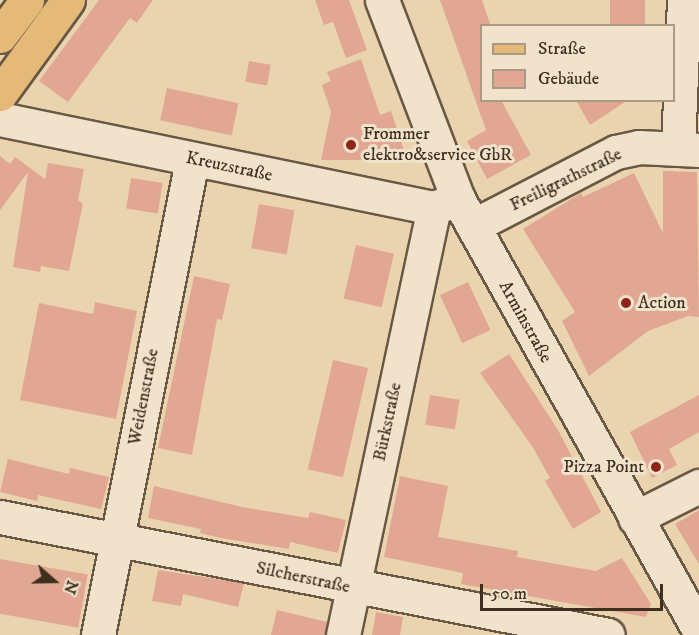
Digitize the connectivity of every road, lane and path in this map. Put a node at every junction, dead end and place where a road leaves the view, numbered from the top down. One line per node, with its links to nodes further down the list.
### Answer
1 (27, 0): 5 (main road)
2 (68, 0): 6 (main road)
3 (382, 0): 10 (street, Arminstraße)
4 (684, 0): 8 (street)
5 (0, 36)
6 (0, 94)
7 (0, 119): 9 (street, Kreuzstraße)
8 (688, 149): 10 (street, Freiligrathstraße)
9 (192, 159): 10 (street, Kreuzstraße); 14 (street, Weidenstraße)
10 (455, 211): 13 (street, Arminstraße); 15 (street, Bürkstraße)
11 (699, 486): 13 (street)
12 (0, 517): 14 (street, Silcherstraße)
13 (635, 518): 16 (street, Arminstraße)
14 (116, 538): 15 (street, Silcherstraße); 17 (street, Weidenstraße)
15 (352, 588): 18 (street, Bürkstraße); 19 (street, Silcherstraße)
16 (699, 629): 20 (street)
17 (98, 635)
18 (343, 635)
19 (608, 635)
20 (692, 635)

